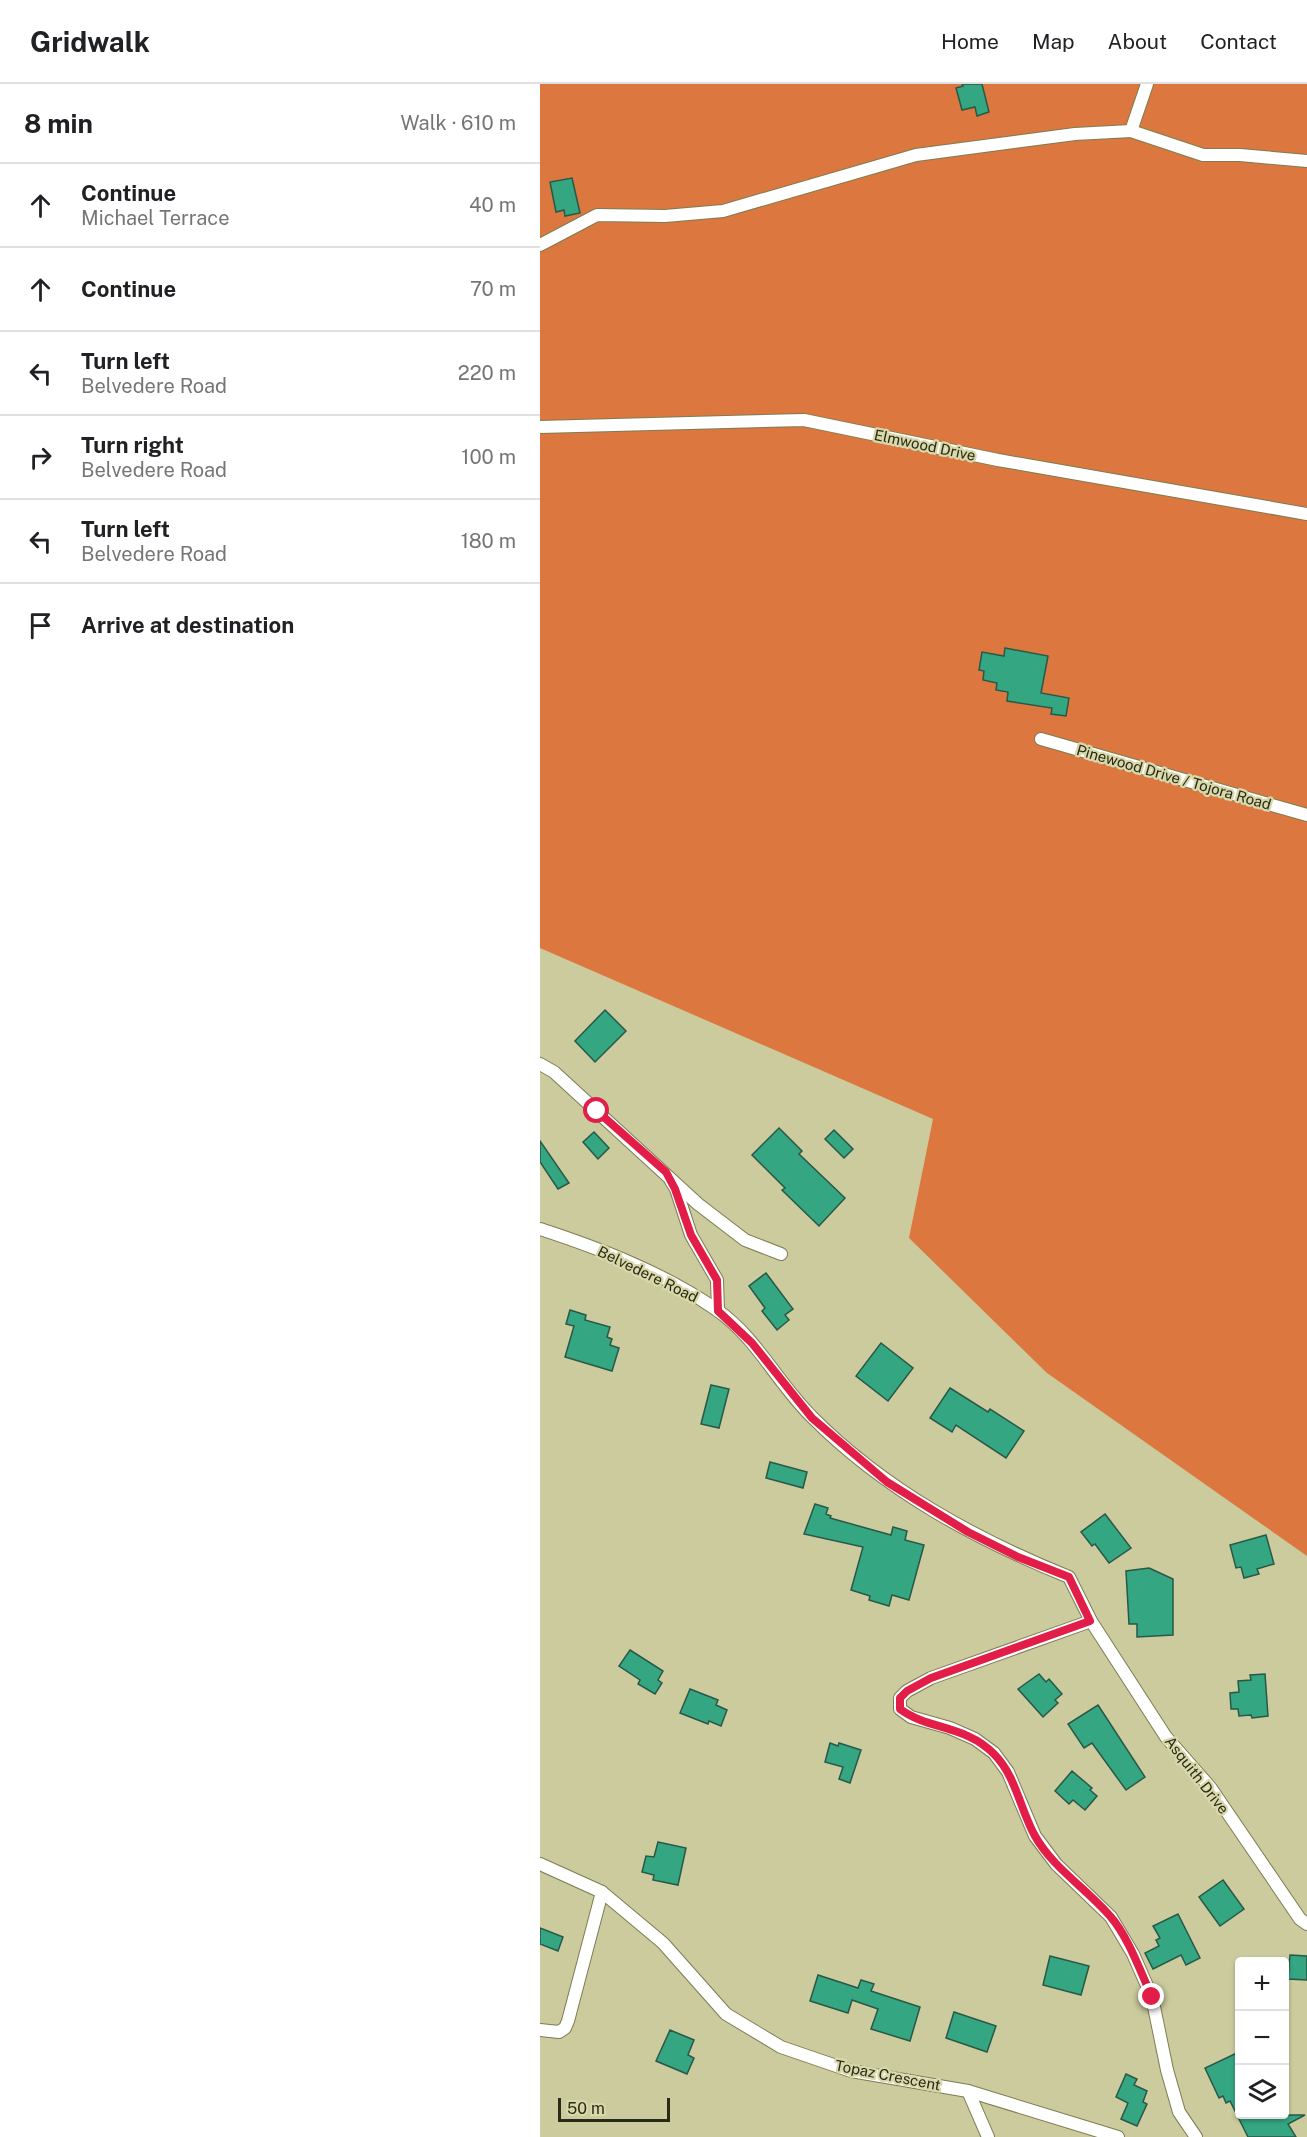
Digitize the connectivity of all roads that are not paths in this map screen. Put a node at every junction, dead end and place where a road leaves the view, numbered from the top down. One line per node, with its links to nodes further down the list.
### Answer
1 (1147, 84): 2 (street)
2 (1131, 131): 3 (street); 4 (street)
3 (1307, 161)
4 (540, 245)
5 (540, 427): 6 (street, Elmwood Drive)
6 (1307, 514)
7 (1041, 739): 8 (street, Pinewood Drive / Tojora Road)
8 (1307, 815)
9 (540, 1064): 10 (street)
10 (666, 1172): 12 (street); 13 (street)
11 (540, 1229): 13 (street, Belvedere Road)
12 (781, 1254)
13 (718, 1311): 14 (street, Belvedere Road)
14 (1090, 1621): 17 (street, Asquith Drive); 22 (street)
15 (540, 1864): 16 (street, Topaz Crescent)
16 (602, 1892): 18 (street); 19 (street, Topaz Crescent)
17 (1307, 1924)
18 (540, 2030)
19 (968, 2091): 20 (street); 21 (street, Topaz Crescent)
20 (988, 2137)
21 (1118, 2137)
22 (1196, 2137)

